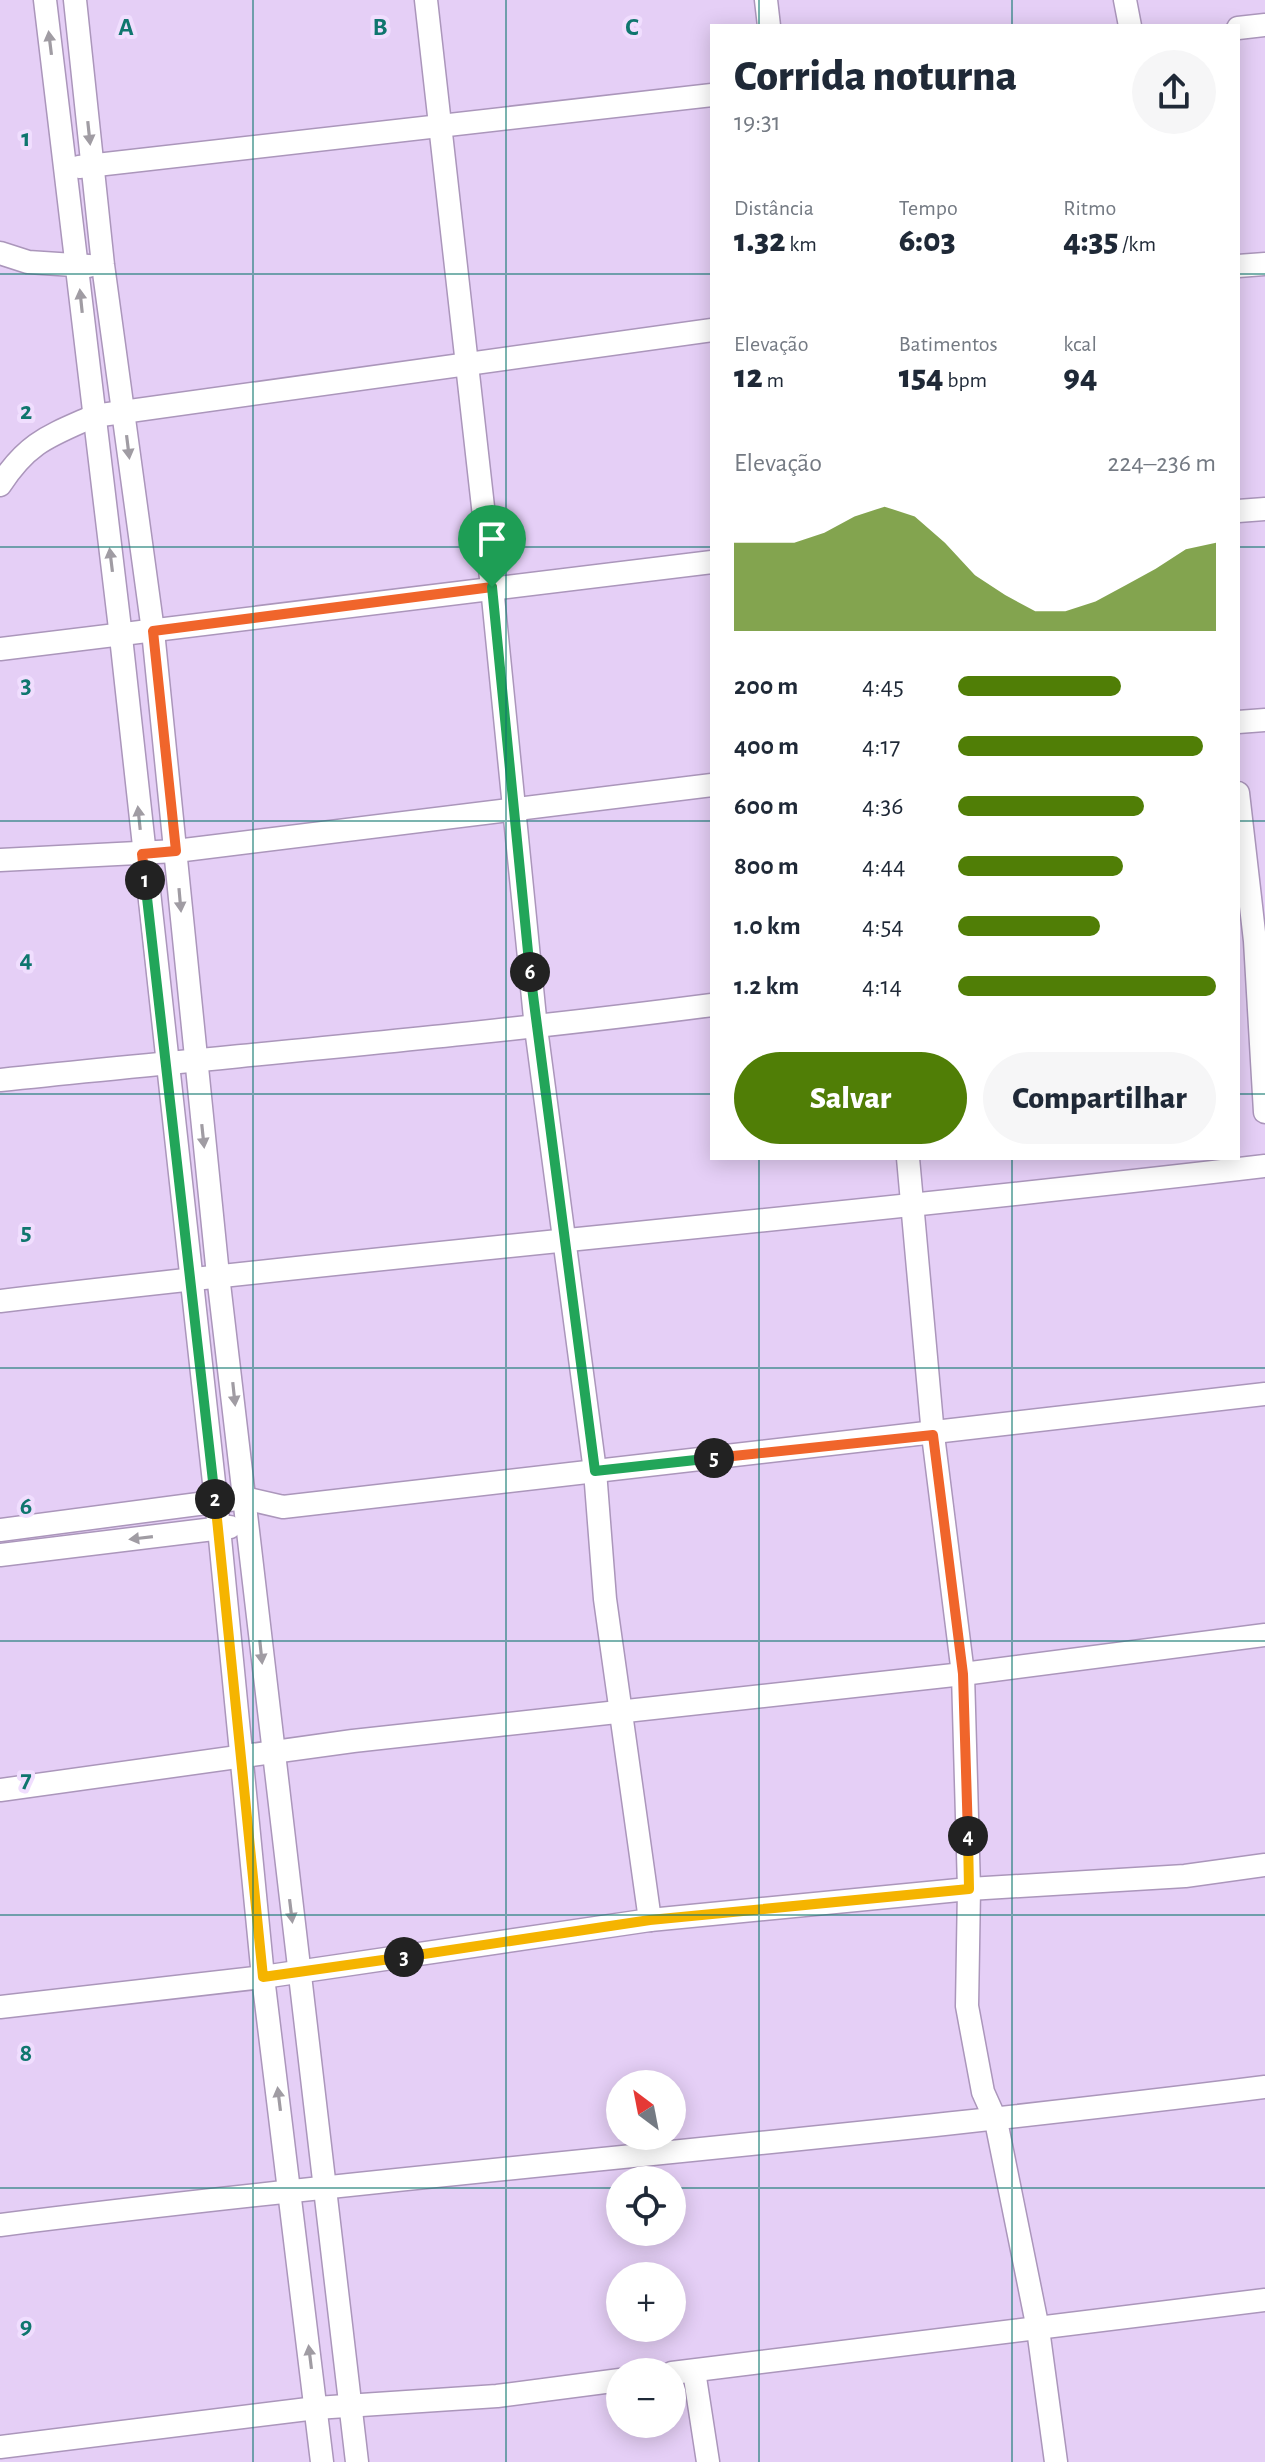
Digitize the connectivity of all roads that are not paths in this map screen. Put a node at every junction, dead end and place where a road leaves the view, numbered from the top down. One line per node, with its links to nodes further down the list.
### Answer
1 (45, 0): 13 (street, one-way to 1)
2 (75, 0): 12 (street, one-way to 12)
3 (426, 0): 11 (street)
4 (766, 0): 6 (street)
5 (1125, 0): 7 (street)
6 (769, 24)
7 (1130, 24)
8 (1265, 25): 9 (street)
9 (1240, 28)
10 (710, 95): 11 (street)
11 (438, 127): 12 (street); 20 (street)
12 (93, 166): 13 (street); 16 (street)
13 (66, 169): 18 (street)
14 (0, 253): 18 (street)
15 (1265, 264): 17 (street)
16 (103, 265): 18 (street); 21 (street)
17 (1240, 266)
18 (77, 267): 22 (street, one-way to 18)
19 (710, 330): 20 (street)
20 (465, 366): 21 (street); 28 (street)
21 (124, 409): 22 (street); 29 (street, one-way to 29)
22 (94, 416): 23 (street); 30 (street, one-way to 22)
23 (9, 454): 24 (street)
24 (0, 485)
25 (1265, 509): 26 (street)
26 (1240, 511)
27 (710, 562): 28 (street)
28 (492, 587): 29 (street); 35 (street)
29 (153, 631): 30 (street); 37 (street)
30 (121, 637): 31 (street); 38 (street, one-way to 30)
31 (0, 649)
32 (1265, 720): 33 (street)
33 (1240, 722)
34 (710, 785): 35 (street)
35 (513, 809): 37 (street); 42 (street)
36 (1240, 813): 40 (street)
37 (176, 851): 38 (street); 43 (street, one-way to 43)
38 (142, 854): 39 (street); 44 (street)
39 (0, 860)
40 (1253, 942): 46 (street)
41 (710, 1005): 42 (street)
42 (536, 1028): 43 (street); 50 (street)
43 (195, 1058): 44 (street); 51 (street, one-way to 51)
44 (166, 1063): 45 (street); 52 (street)
45 (0, 1080)
46 (1265, 1112)
47 (908, 1160): 49 (street)
48 (1265, 1166): 49 (street)
49 (915, 1207): 50 (street); 55 (street)
50 (565, 1243): 51 (street); 56 (street)
51 (218, 1275): 52 (street); 57 (street, one-way to 57)
52 (189, 1279): 53 (street); 58 (street)
53 (0, 1301)
54 (1265, 1394): 55 (street)
55 (933, 1435): 56 (street); 65 (street)
56 (595, 1471): 59 (street); 66 (street)
57 (244, 1498): 58 (street); 59 (street); 60 (street)
58 (216, 1503): 61 (street); 62 (street)
59 (283, 1507): 60 (street)
60 (248, 1525): 61 (street); 67 (street, one-way to 67)
61 (219, 1528): 63 (street, one-way to 63); 68 (street)
62 (0, 1530)
63 (0, 1555)
64 (1265, 1635): 65 (street)
65 (963, 1674): 66 (street); 71 (street)
66 (622, 1710): 67 (street); 72 (street)
67 (272, 1754): 68 (street); 73 (street, one-way to 73)
68 (243, 1758): 69 (street); 74 (street)
69 (0, 1790)
70 (1265, 1865): 71 (street)
71 (969, 1889): 72 (street); 77 (street)
72 (650, 1920): 73 (street)
73 (299, 1972): 74 (street); 78 (street)
74 (263, 1977): 75 (street); 79 (street, one-way to 74)
75 (0, 2007)
76 (1265, 2087): 77 (street)
77 (996, 2121): 78 (street); 82 (street)
78 (326, 2185): 79 (street); 86 (street)
79 (290, 2190): 80 (street); 87 (street, one-way to 79)
80 (0, 2225)
81 (1265, 2300): 82 (street)
82 (1038, 2329): 83 (street); 92 (street)
83 (686, 2372)
84 (606, 2382): 86 (street)
85 (686, 2383): 91 (street)
86 (351, 2404): 87 (street); 90 (street)
87 (316, 2408): 88 (street); 89 (street)
88 (0, 2447)
89 (322, 2462)
90 (357, 2462)
91 (708, 2462)
92 (1056, 2462)

